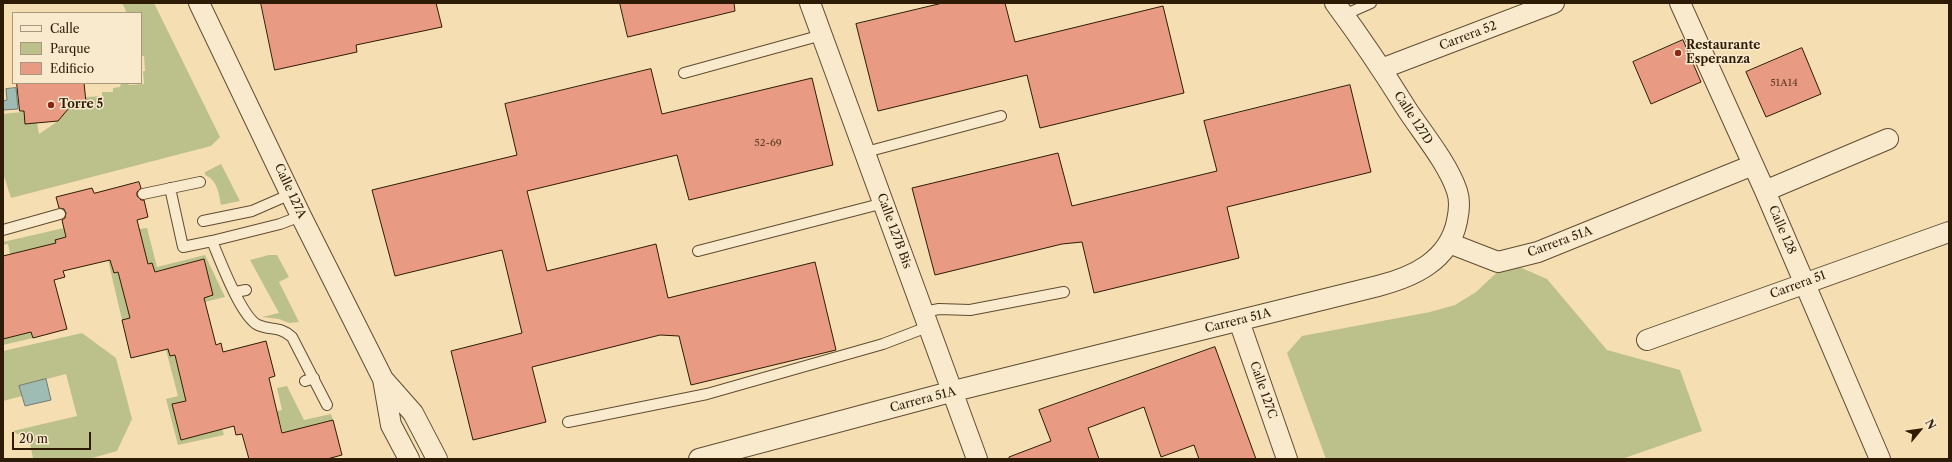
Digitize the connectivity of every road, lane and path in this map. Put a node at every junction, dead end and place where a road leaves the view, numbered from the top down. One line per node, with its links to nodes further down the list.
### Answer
1 (198, 3): 18 (street, Calle 127A)
2 (810, 3): 7 (street, Calle 127B Bis)
3 (1371, 3): 6 (lane)
4 (1554, 3): 8 (street, Carrera 52)
5 (1680, 3): 13 (street, Calle 128)
6 (1339, 9): 8 (street, Calle 127D)
7 (822, 35): 9 (lane); 12 (street, Calle 127B Bis)
8 (1381, 69): 26 (street, Calle 127D)
9 (684, 74)
10 (1001, 116): 12 (lane)
11 (1888, 139): 16 (street)
12 (866, 152): 19 (street, Calle 127B Bis)
13 (1753, 165): 16 (street, Calle 128); 26 (street, Carrera 51A)
14 (200, 182): 15 (lane)
15 (170, 188): 17 (lane); 25 (lane)
16 (1765, 191): 28 (street, Calle 128)
17 (143, 194)
18 (291, 194): 21 (street, Calle 127A); 22 (lane)
19 (884, 203): 27 (lane); 32 (street, Calle 127B Bis)
20 (60, 214): 23 (lane)
21 (301, 216): 25 (lane); 35 (street, Calle 127A)
22 (203, 221)
23 (3, 230)
24 (1949, 232): 28 (street, Carrera 51)
25 (212, 241): 30 (lane)
26 (1449, 243): 33 (street, Carrera 51A)
27 (698, 251)
28 (1804, 283): 34 (street, Carrera 51); 44 (street, Calle 128)
29 (246, 290): 30 (lane)
30 (235, 292): 37 (lane)
31 (1064, 292): 32 (lane)
32 (927, 319): 36 (street, Calle 127B Bis); 38 (lane)
33 (1238, 321): 36 (street, Carrera 51A); 43 (street, Calle 127C)
34 (1647, 340)
35 (382, 379): 39 (street, Calle 127A); 40 (street, Calle 127A)
36 (954, 391): 41 (street, Carrera 51A); 42 (street, Calle 127B Bis)
37 (327, 405)
38 (568, 422)
39 (410, 459)
40 (437, 459)
41 (699, 459)
42 (977, 459)
43 (1287, 459)
44 (1880, 459)

